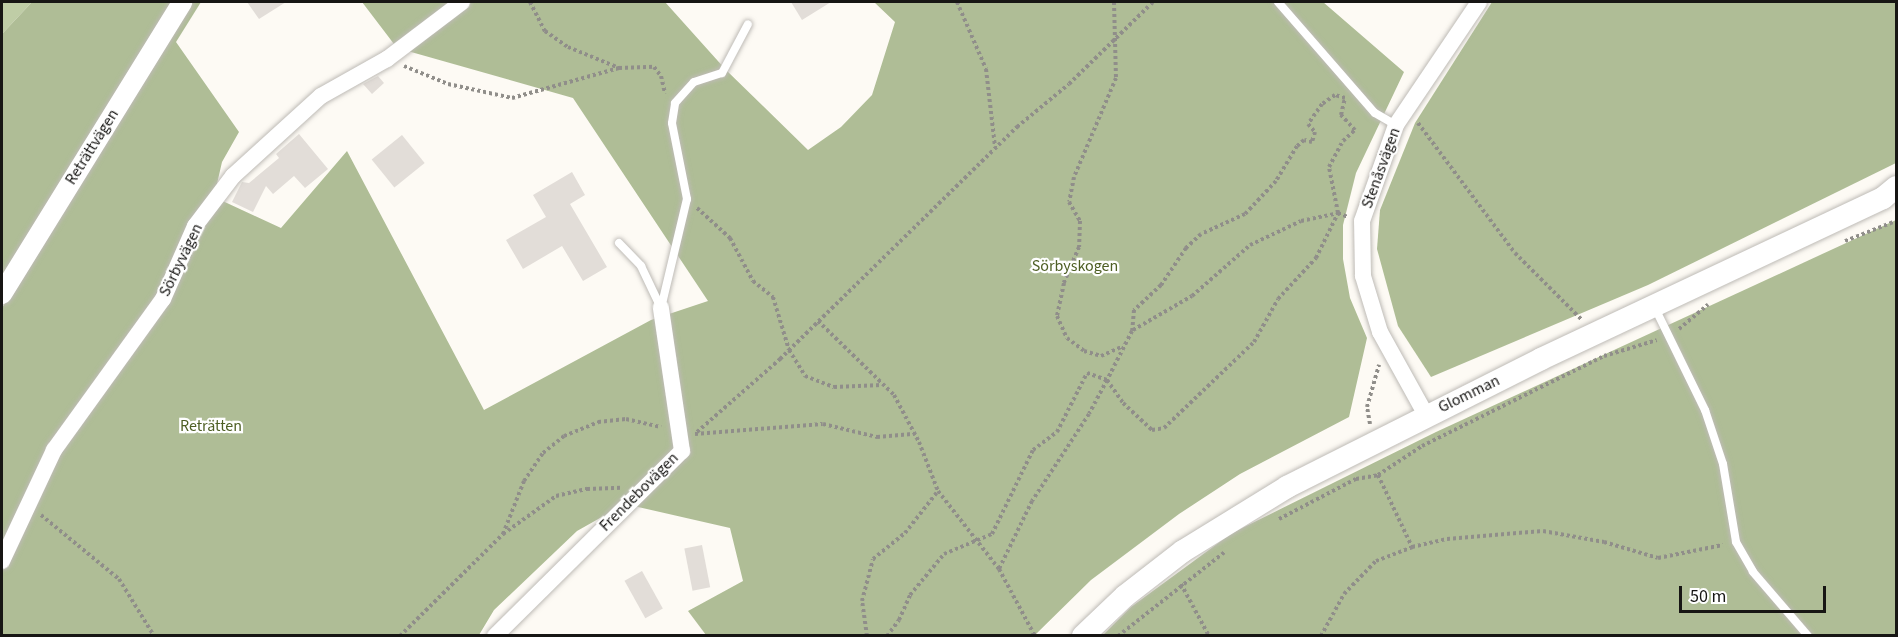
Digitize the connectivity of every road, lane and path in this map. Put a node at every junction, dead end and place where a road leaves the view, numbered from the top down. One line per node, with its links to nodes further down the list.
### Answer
1 (182, 2): 24 (street, Reträttvägen)
2 (462, 2): 11 (street, Sörbyvägen)
3 (530, 2): 12 (path)
4 (957, 2): 16 (path)
5 (1114, 2): 10 (path)
6 (1153, 2): 10 (path)
7 (1278, 2): 15 (lane)
8 (1479, 2): 13 (street, Stenåsvägen)
9 (748, 24): 14 (lane)
10 (1117, 38): 16 (path); 33 (path)
11 (387, 59): 12 (path); 45 (street, Sörbyvägen)
12 (619, 68): 14 (path)
13 (1407, 109): 15 (street, Stenåsvägen); 30 (path)
14 (672, 123): 18 (lane)
15 (1396, 125): 20 (street, Stenåsvägen)
16 (995, 147): 28 (path)
17 (1892, 193): 26 (main road, Glomman)
18 (687, 200): 27 (lane); 34 (path)
19 (1338, 213): 20 (path); 29 (path); 29 (path); 35 (path)
20 (1362, 221): 32 (street, Stenåsvägen)
21 (1896, 221): 23 (path)
22 (619, 243): 27 (lane)
23 (1838, 244)
24 (2, 294)
25 (1716, 300): 31 (path)
26 (1653, 304): 30 (main road, Glomman); 31 (lane)
27 (661, 308): 38 (street, Frendebovägen)
28 (819, 321): 34 (path); 36 (path)
29 (1132, 331): 33 (path)
30 (1595, 333): 37 (main road, Glomman)
31 (1669, 335): 41 (path); 49 (lane)
32 (1387, 345): 37 (street, Stenåsvägen); 40 (path)
33 (1124, 346): 35 (path)
34 (789, 350): 36 (path); 38 (path)
35 (1107, 380): 48 (path); 53 (path)
36 (882, 386): 39 (path)
37 (1426, 415): 40 (main road, Glomman)
38 (687, 433): 39 (path); 47 (path); 57 (street, Frendebovägen)
39 (915, 434): 44 (path)
40 (1378, 441): 41 (path); 61 (main road, Glomman)
41 (1390, 466): 42 (path)
42 (1378, 475): 46 (path); 50 (path)
43 (625, 487): 47 (path)
44 (938, 491): 48 (path); 58 (path)
45 (28, 505): 52 (street, Sörbyvägen); 55 (path)
46 (1269, 525)
47 (503, 534): 56 (path)
48 (976, 539): 53 (path); 59 (path)
49 (1736, 542): 50 (path); 65 (lane)
50 (1412, 547): 64 (path)
51 (1231, 548): 54 (path)
52 (2, 561)
53 (999, 570): 60 (path)
54 (1181, 584): 62 (path); 63 (path)
55 (154, 636)
56 (400, 636)
57 (495, 636)
58 (867, 636)
59 (887, 636)
60 (1035, 636)
61 (1083, 636)
62 (1118, 636)
63 (1209, 636)
64 (1321, 636)
65 (1808, 636)

